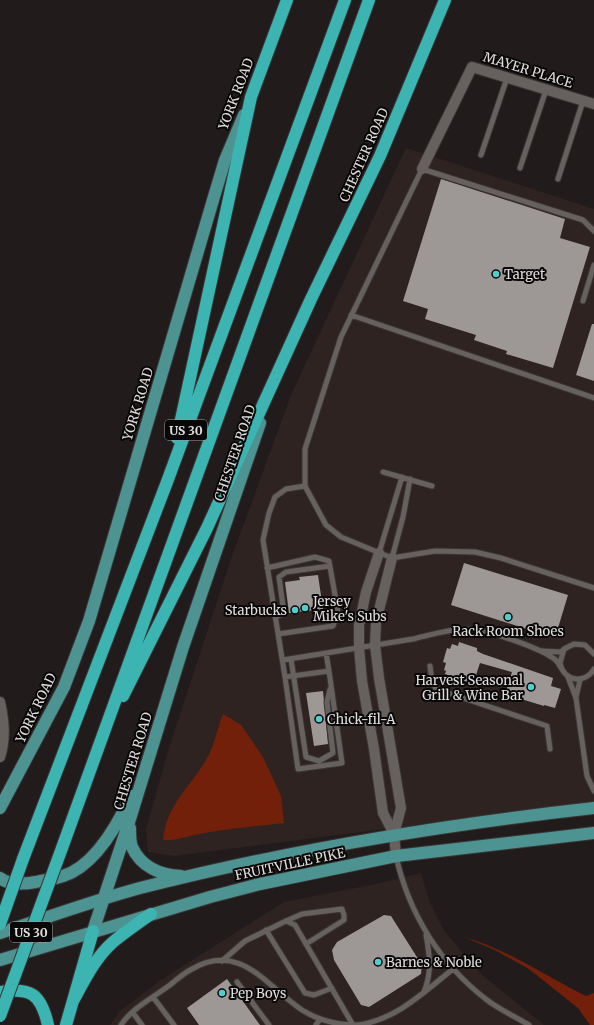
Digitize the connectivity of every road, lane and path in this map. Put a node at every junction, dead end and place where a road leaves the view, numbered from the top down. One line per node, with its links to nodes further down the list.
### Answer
1 (287, 0): 9 (highway, YORK ROAD)
2 (345, 0): 25 (highway, US 30)
3 (369, 0): 54 (highway, US 30)
4 (436, 0): 6 (highway)
5 (444, 0): 6 (highway, CHESTER ROAD)
6 (429, 38): 20 (highway, CHESTER ROAD)
7 (508, 77): 8 (street, MAYER PLACE); 12 (lane); 14 (street, MAYER PLACE)
8 (546, 90): 10 (street, MAYER PLACE); 13 (lane)
9 (251, 97): 25 (highway); 59 (main road, YORK ROAD)
10 (583, 101): 11 (street, MAYER PLACE); 15 (lane)
11 (594, 104)
12 (481, 155)
13 (520, 168)
14 (422, 169): 16 (lane); 19 (lane)
15 (558, 179)
16 (594, 231)
17 (594, 265): 18 (lane)
18 (583, 301)
19 (351, 315): 21 (lane); 26 (lane)
20 (277, 374): 54 (highway); 57 (main road, CHESTER ROAD)
21 (594, 398)
22 (383, 472): 23 (lane)
23 (402, 477): 24 (lane); 28 (lane)
24 (410, 480): 27 (lane); 29 (lane)
25 (168, 482): 70 (highway, US 30, bridge)
26 (305, 486): 28 (lane); 31 (lane)
27 (432, 486)
28 (379, 553): 29 (lane); 36 (street)
29 (392, 558): 32 (lane); 35 (street)
30 (330, 566): 31 (lane); 33 (lane); 34 (lane)
31 (267, 568): 33 (lane)
32 (594, 588)
33 (276, 617): 34 (lane)
34 (278, 634): 42 (lane)
35 (375, 645): 36 (lane); 38 (lane); 63 (street)
36 (359, 648): 39 (lane); 63 (street)
37 (564, 650): 38 (lane); 40 (lane); 44 (lane)
38 (541, 651): 44 (lane)
39 (326, 653): 41 (lane); 46 (lane)
40 (594, 654)
41 (291, 659): 42 (lane); 47 (lane)
42 (283, 660): 48 (lane)
43 (430, 666): 55 (lane)
44 (561, 668): 49 (lane)
45 (594, 670): 50 (lane)
46 (329, 671): 47 (lane); 51 (lane)
47 (294, 676): 48 (lane); 51 (lane)
48 (285, 677): 51 (lane)
49 (568, 677): 50 (lane); 52 (lane)
50 (580, 680): 52 (lane)
51 (331, 686)
52 (576, 698): 58 (lane)
53 (0, 702): 56 (street)
54 (102, 736): 86 (highway, US 30, bridge)
55 (550, 749)
56 (0, 757)
57 (149, 758): 61 (main road, CHESTER ROAD); 66 (main road)
58 (594, 791)
59 (0, 808)
60 (594, 808): 63 (main road, FRUITVILLE PIKE)
61 (129, 822): 65 (main road); 67 (main road, CHESTER ROAD)
62 (594, 833): 64 (main road, FRUITVILLE PIKE)
63 (394, 834): 64 (street); 65 (main road, FRUITVILLE PIKE)
64 (396, 856): 68 (main road, FRUITVILLE PIKE); 73 (lane)
65 (190, 877): 67 (main road, FRUITVILLE PIKE)
66 (0, 878)
67 (103, 899): 72 (main road, CHESTER ROAD); 74 (main road, FRUITVILLE PIKE)
68 (151, 914): 72 (main road, FRUITVILLE PIKE); 84 (highway)
69 (286, 921): 71 (lane); 75 (lane); 75 (lane)
70 (0, 924)
71 (266, 930): 77 (lane); 80 (lane)
72 (93, 931): 76 (main road, FRUITVILLE PIKE); 84 (highway)
73 (425, 932): 78 (lane); 82 (lane)
74 (0, 933)
75 (306, 944): 80 (lane)
76 (0, 960)
77 (222, 961): 83 (lane); 87 (lane)
78 (453, 969): 82 (lane); 96 (lane)
79 (237, 982): 93 (lane)
80 (332, 988): 95 (lane)
81 (0, 992): 88 (highway)
82 (423, 992): 95 (lane)
83 (154, 997): 85 (lane); 92 (lane)
84 (73, 1001): 89 (highway)
85 (133, 1013): 90 (lane); 91 (lane)
86 (0, 1016)
87 (320, 1019): 94 (lane); 95 (lane)
88 (48, 1025)
89 (66, 1025)
90 (121, 1025)
91 (142, 1025)
92 (174, 1025)
93 (268, 1025)
94 (316, 1025)
95 (354, 1025)
96 (529, 1025)

